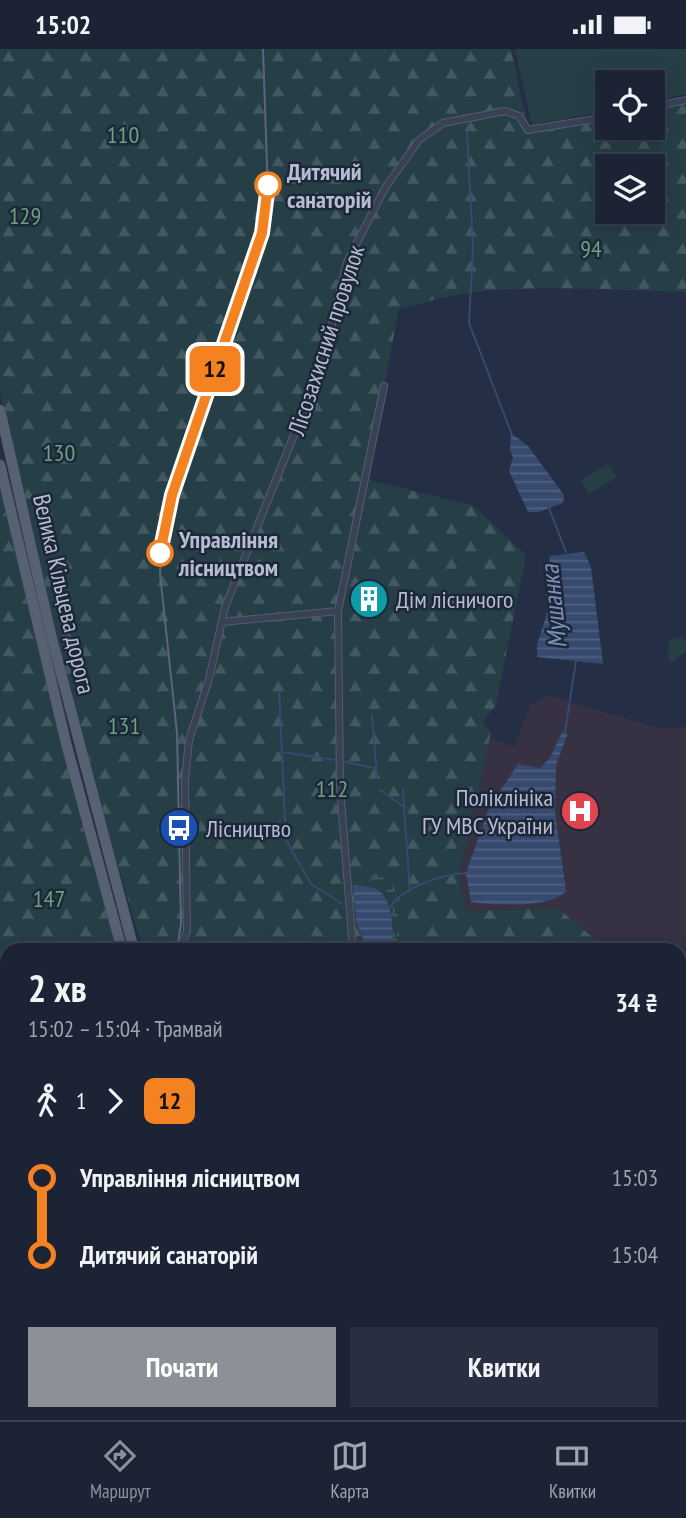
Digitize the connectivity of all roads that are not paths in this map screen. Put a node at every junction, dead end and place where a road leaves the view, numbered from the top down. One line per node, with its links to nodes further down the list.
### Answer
1 (686, 100): 2 (street)
2 (665, 104)
3 (595, 119): 8 (street, Лісозахисний провулок)
4 (384, 386): 7 (street)
5 (0, 409): 10 (main road, Велика Кільцева дорога)
6 (0, 465): 9 (main road, Велика Кільцева дорога)
7 (338, 611): 8 (street); 12 (street)
8 (222, 622): 11 (street, Лісозахисний провулок)
9 (120, 943)
10 (132, 943)
11 (182, 943)
12 (352, 943)

